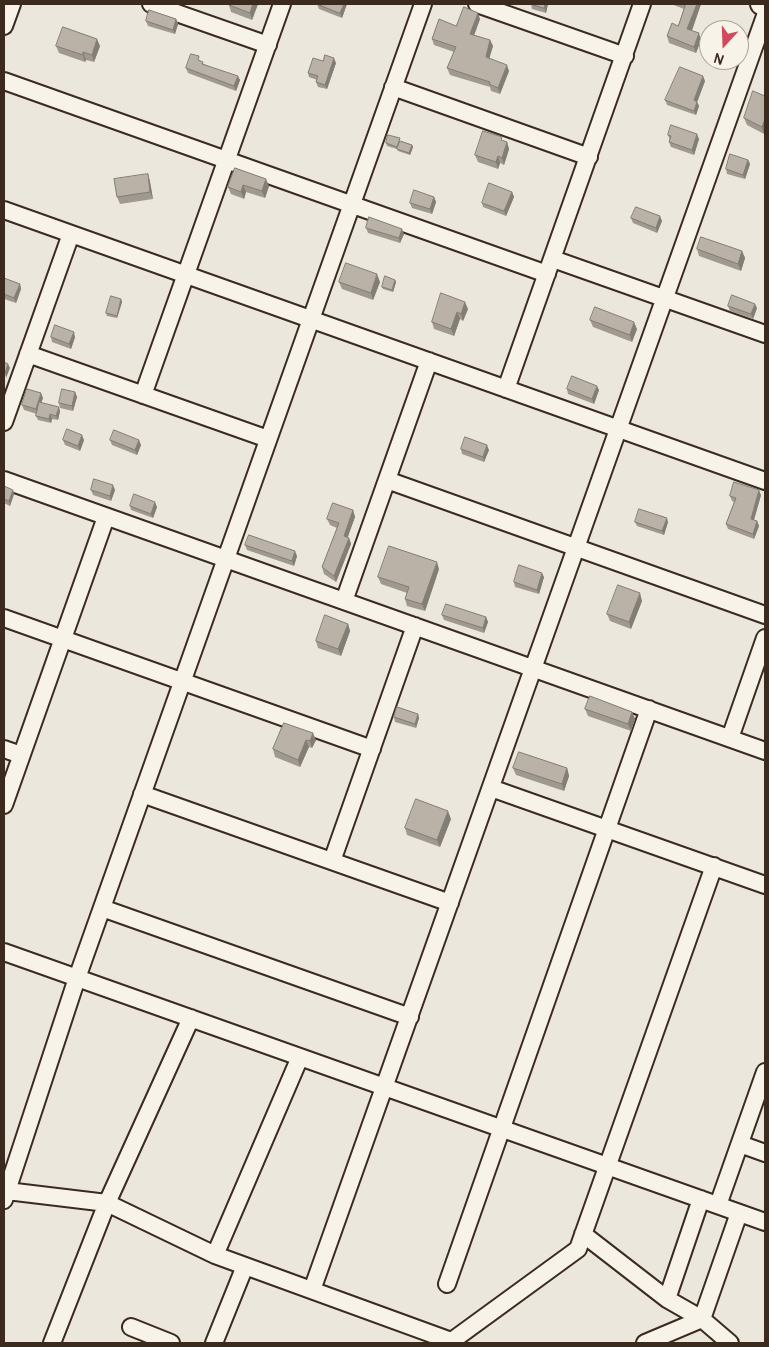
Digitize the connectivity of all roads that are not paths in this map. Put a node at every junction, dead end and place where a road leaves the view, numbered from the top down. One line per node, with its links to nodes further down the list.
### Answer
1 (12, 4): 10 (street)
2 (151, 4): 11 (street)
3 (282, 4): 11 (street)
4 (423, 4): 14 (street)
5 (477, 4): 12 (street)
6 (642, 4): 12 (street)
7 (761, 4): 8 (main road)
8 (765, 6)
9 (765, 16): 22 (street)
10 (4, 26)
11 (268, 45): 16 (street)
12 (625, 56): 15 (street)
13 (4, 81): 16 (street)
14 (393, 87): 15 (street); 17 (street)
15 (589, 157): 20 (street)
16 (227, 160): 17 (street); 21 (street)
17 (352, 204): 20 (street); 23 (street)
18 (4, 210): 19 (street)
19 (71, 234): 21 (street); 25 (street)
20 (550, 266): 22 (street); 27 (street)
21 (186, 275): 23 (street); 28 (street)
22 (665, 298): 24 (street); 30 (street)
23 (311, 319): 26 (street); 31 (street)
24 (765, 334)
25 (28, 354): 28 (street); 29 (street)
26 (429, 362): 27 (street); 33 (street)
27 (506, 389): 30 (street)
28 (144, 395): 31 (street)
29 (4, 422)
30 (619, 429): 34 (street); 36 (street)
31 (268, 439): 37 (street)
32 (4, 480): 35 (street)
33 (387, 480): 36 (street); 38 (street)
34 (765, 481)
35 (106, 517): 37 (street); 43 (street)
36 (576, 548): 39 (street); 44 (street)
37 (226, 559): 38 (street); 45 (street)
38 (344, 601): 41 (street)
39 (765, 615)
40 (4, 618): 43 (street)
41 (415, 626): 44 (street); 48 (street)
42 (765, 638): 47 (street)
43 (63, 639): 45 (street); 51 (street)
44 (533, 668): 46 (street); 52 (street)
45 (182, 681): 48 (street); 53 (street)
46 (649, 709): 47 (street); 55 (street)
47 (730, 738): 50 (street)
48 (372, 748): 56 (street)
49 (4, 749): 51 (street)
50 (765, 751)
51 (22, 755): 54 (street)
52 (491, 788): 55 (street); 59 (street)
53 (142, 794): 56 (street); 60 (street)
54 (4, 805)
55 (607, 829): 57 (street); 68 (street)
56 (332, 861): 59 (street)
57 (714, 866): 58 (street); 72 (street)
58 (765, 885)
59 (450, 903): 63 (street)
60 (102, 908): 62 (street); 63 (street)
61 (4, 952): 62 (street)
62 (77, 978): 64 (street); 71 (street)
63 (410, 1017): 67 (street)
64 (191, 1018): 65 (street); 75 (street)
65 (300, 1057): 67 (street); 80 (street)
66 (765, 1072): 69 (street)
67 (385, 1087): 68 (street); 83 (street)
68 (502, 1128): 72 (street); 82 (street)
69 (740, 1144): 70 (street); 76 (street)
70 (765, 1152)
71 (9, 1165): 73 (street)
72 (607, 1166): 74 (street); 79 (street)
73 (6, 1195): 75 (street)
74 (701, 1199): 76 (street); 84 (street)
75 (107, 1202): 80 (street); 88 (street)
76 (718, 1205): 77 (street)
77 (739, 1213): 78 (street); 85 (street)
78 (765, 1222)
79 (583, 1234): 84 (street); 87 (street)
80 (215, 1255): 81 (street)
81 (245, 1266): 83 (street); 90 (street)
82 (447, 1284)
83 (312, 1290): 87 (street)
84 (667, 1298): 85 (street)
85 (702, 1319): 91 (street); 92 (street)
86 (130, 1327): 89 (street)
87 (450, 1342)
88 (52, 1343)
89 (171, 1343)
90 (214, 1343)
91 (645, 1343)
92 (730, 1343)

